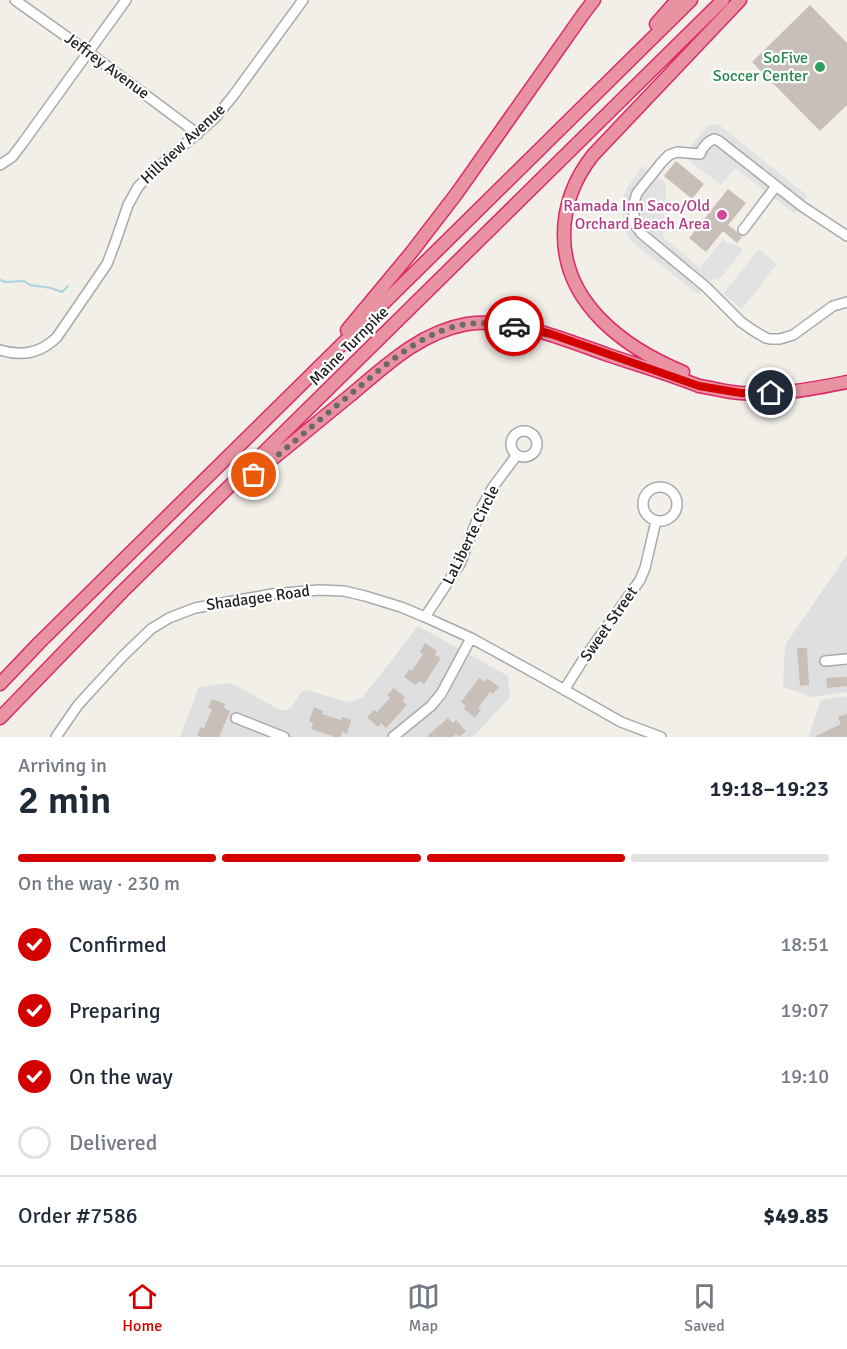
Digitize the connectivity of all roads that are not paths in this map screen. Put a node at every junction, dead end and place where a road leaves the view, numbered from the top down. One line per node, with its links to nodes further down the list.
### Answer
1 (15, 0): 9 (street, Jeffrey Avenue)
2 (126, 0): 9 (street)
3 (303, 0): 11 (street, Hillview Avenue)
4 (594, 0): 19 (highway)
5 (677, 0): 10 (highway)
6 (691, 0): 10 (highway, Maine Turnpike)
7 (723, 0): 21 (highway, Maine Turnpike)
8 (740, 0): 18 (highway)
9 (88, 52): 11 (street, Jeffrey Avenue); 12 (street)
10 (602, 88): 19 (highway, Maine Turnpike)
11 (198, 134): 17 (street, Hillview Avenue)
12 (0, 165)
13 (776, 186): 14 (street); 15 (street); 16 (street)
14 (743, 230)
15 (847, 236)
16 (847, 302)
17 (0, 350)
18 (847, 380): 21 (highway)
19 (292, 393): 27 (highway, Maine Turnpike)
20 (517, 455): 23 (street, LaLiberte Circle)
21 (198, 518): 29 (highway, Maine Turnpike)
22 (656, 521): 28 (street, Sweet Street)
23 (425, 616): 24 (street, Shadagee Road); 31 (street, Shadagee Road)
24 (471, 638): 28 (street, Shadagee Road); 33 (street)
25 (847, 659): 26 (street)
26 (825, 661)
27 (0, 684)
28 (564, 690): 34 (street, Shadagee Road)
29 (0, 718)
30 (236, 718): 32 (street)
31 (56, 737)
32 (284, 737)
33 (393, 737)
34 (660, 737)

